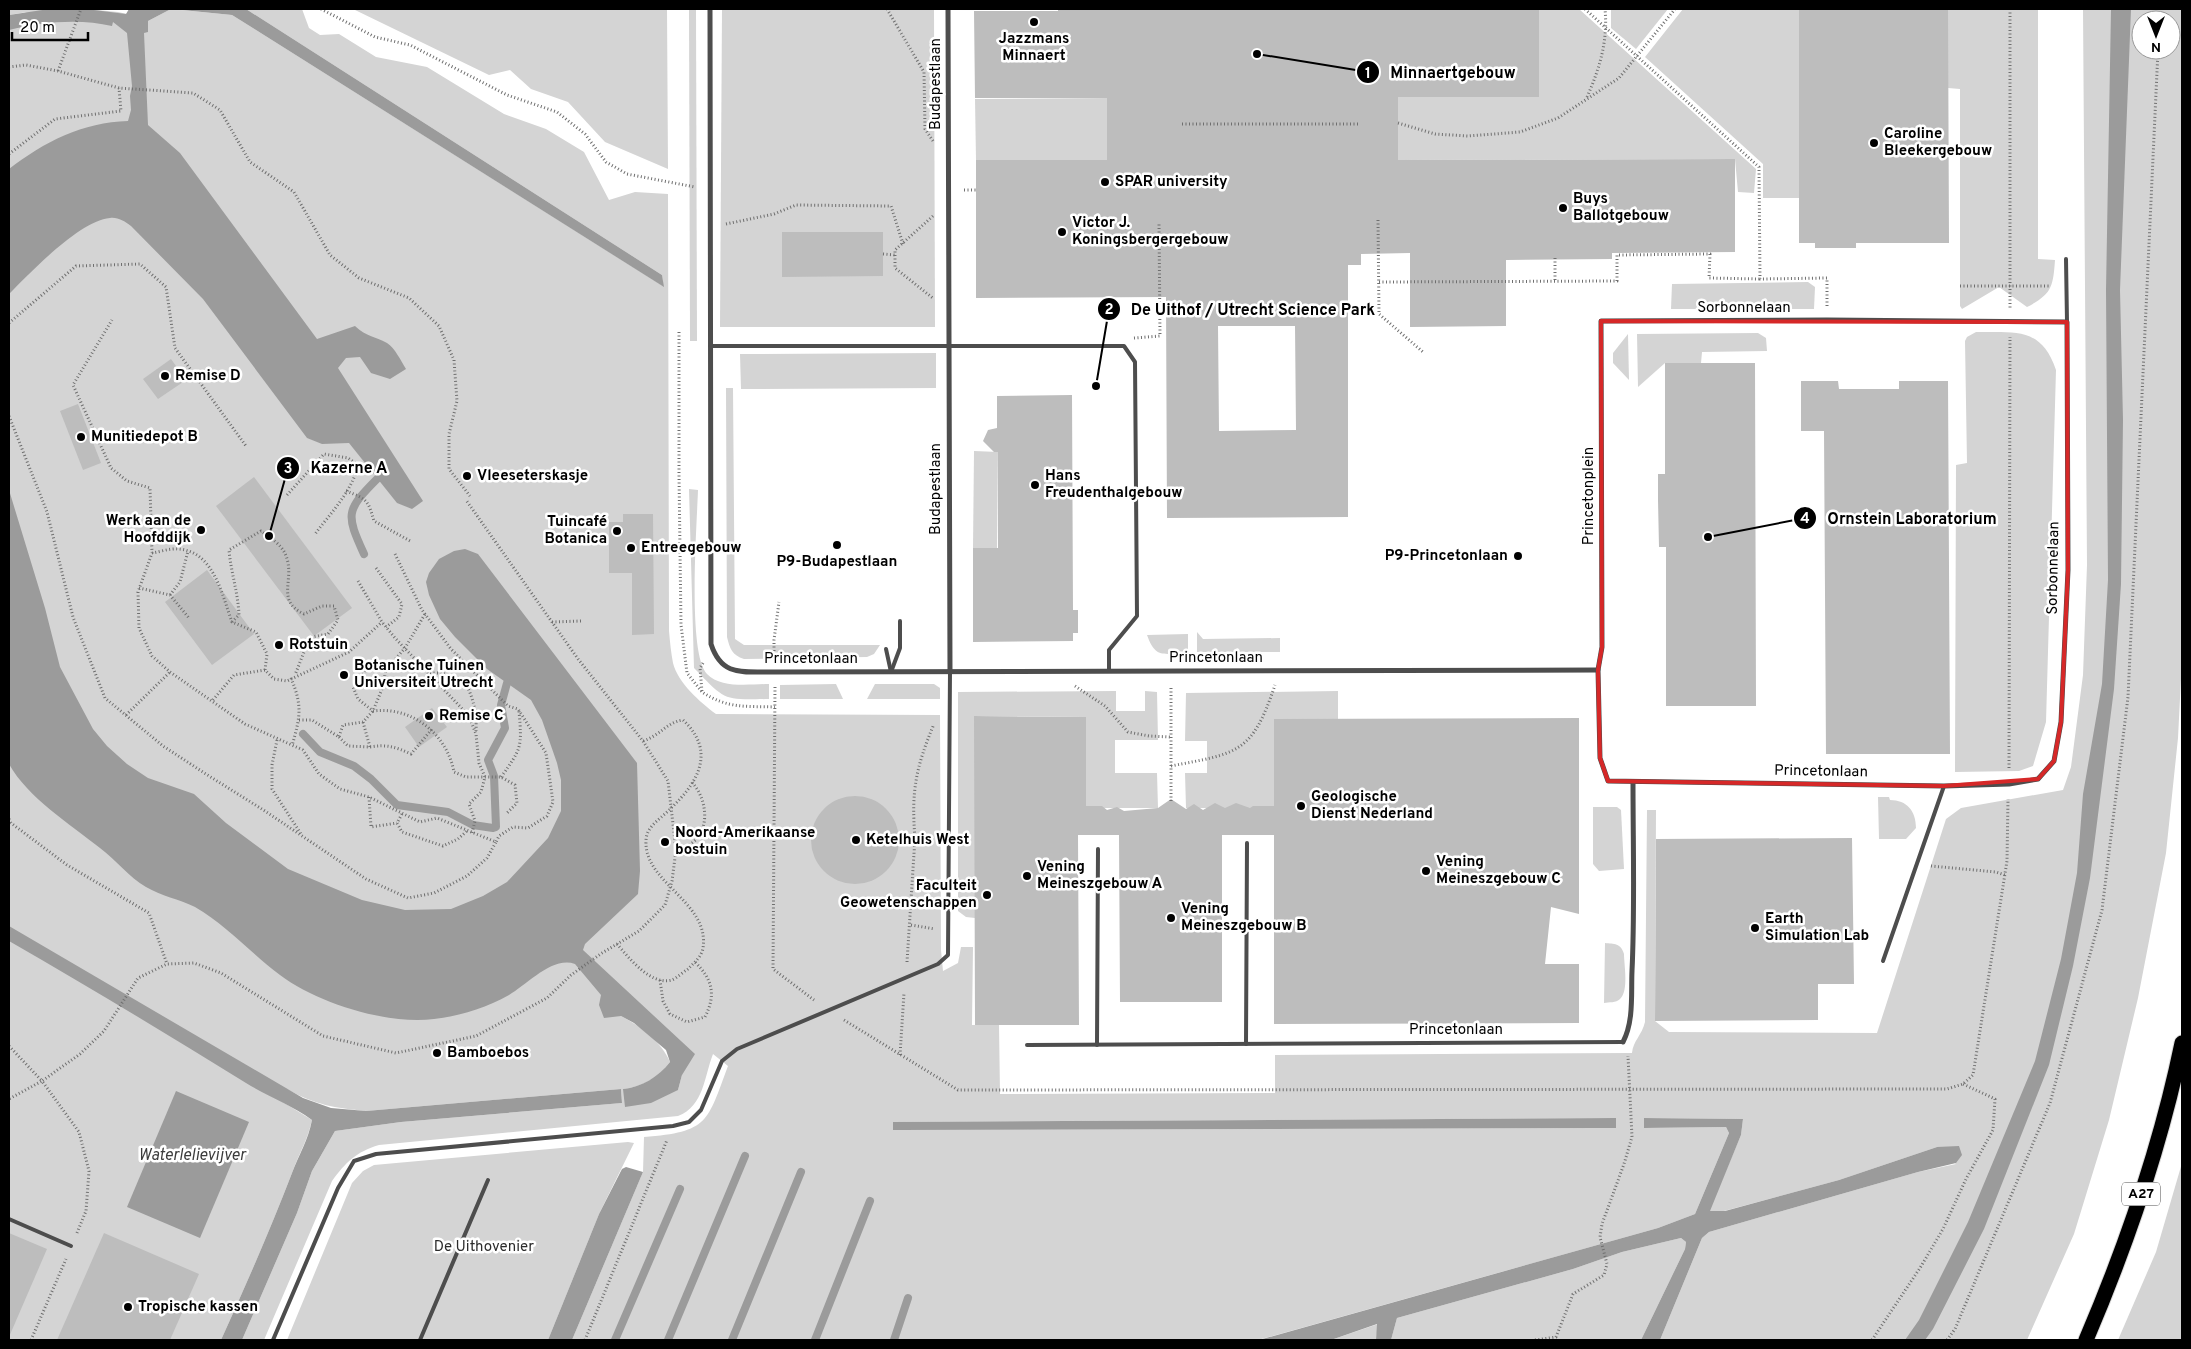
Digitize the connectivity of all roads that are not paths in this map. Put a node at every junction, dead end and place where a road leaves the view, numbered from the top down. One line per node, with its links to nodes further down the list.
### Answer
1 (710, 9): 7 (street)
2 (948, 9): 6 (street, Budapestlaan)
3 (2066, 260): 5 (lane, Sorbonnelaan)
4 (1601, 321): 5 (street, Sorbonnelaan); 12 (street, Princetonplein)
5 (2067, 322): 15 (street, Sorbonnelaan)
6 (948, 345): 7 (lane); 10 (street, Budapestlaan); 11 (lane)
7 (710, 346): 13 (street, Princetonlaan)
8 (900, 621): 13 (lane)
9 (886, 649): 13 (lane)
10 (950, 670): 11 (street, Princetonlaan); 13 (street, Princetonlaan); 28 (lane, Budapestlaan)
11 (1109, 670): 12 (street, Princetonlaan)
12 (1598, 670): 14 (street, Princetonlaan)
13 (891, 672)
14 (1633, 782): 16 (street, Princetonlaan); 20 (street)
15 (2009, 784): 16 (street, Princetonlaan)
16 (1944, 786): 19 (lane)
17 (1247, 843): 22 (lane)
18 (1098, 849): 24 (lane)
19 (1883, 961)
20 (1623, 1042): 22 (lane, Princetonlaan)
21 (2182, 1043): 30 (highway, A27)
22 (1246, 1044): 24 (lane, Princetonlaan)
23 (1027, 1045): 24 (lane, Princetonlaan)
24 (1097, 1045)
25 (488, 1180): 29 (lane)
26 (9, 1219): 27 (lane)
27 (71, 1246)
28 (273, 1340)
29 (420, 1340)
30 (2086, 1340)

